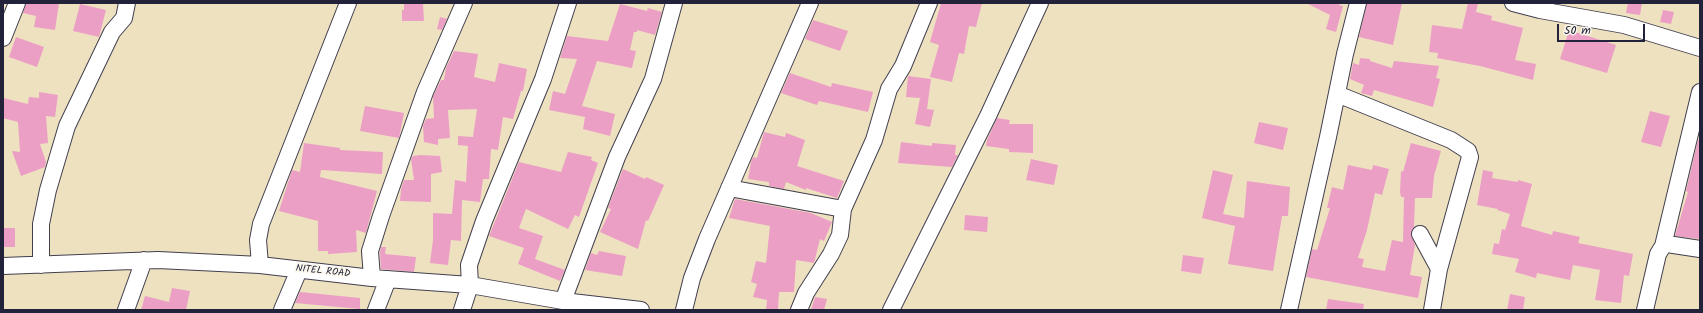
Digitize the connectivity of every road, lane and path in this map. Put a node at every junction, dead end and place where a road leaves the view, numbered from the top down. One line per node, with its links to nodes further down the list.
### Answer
1 (17, 3): 13 (street)
2 (127, 3): 23 (street)
3 (348, 3): 24 (street)
4 (464, 3): 28 (street)
5 (568, 3): 29 (street)
6 (674, 3): 30 (street)
7 (810, 3): 17 (street)
8 (929, 3): 18 (street)
9 (1040, 3): 38 (street)
10 (1358, 3): 16 (street)
11 (1513, 3): 12 (street)
12 (1541, 7): 14 (street)
13 (3, 38)
14 (1700, 49)
15 (1700, 92): 20 (street)
16 (1337, 94): 26 (street); 39 (street)
17 (728, 188): 18 (street); 36 (street)
18 (843, 209): 37 (street)
19 (1420, 234): 26 (street)
20 (1663, 246): 21 (street); 41 (street)
21 (1700, 249)
22 (144, 260): 23 (street, NITEL ROAD); 24 (street, NITEL ROAD); 31 (street)
23 (41, 265): 25 (street, NITEL ROAD)
24 (260, 265): 27 (street, NITEL ROAD)
25 (3, 266)
26 (1439, 269): 40 (street)
27 (299, 270): 28 (street, NITEL ROAD); 32 (street)
28 (380, 278): 29 (street, NITEL ROAD); 33 (street)
29 (470, 285): 30 (street, NITEL ROAD); 34 (street)
30 (563, 301): 35 (street, NITEL ROAD)
31 (126, 310)
32 (282, 310)
33 (376, 310)
34 (462, 310)
35 (641, 310)
36 (684, 310)
37 (799, 310)
38 (891, 310)
39 (1289, 310)
40 (1432, 310)
41 (1645, 310)

